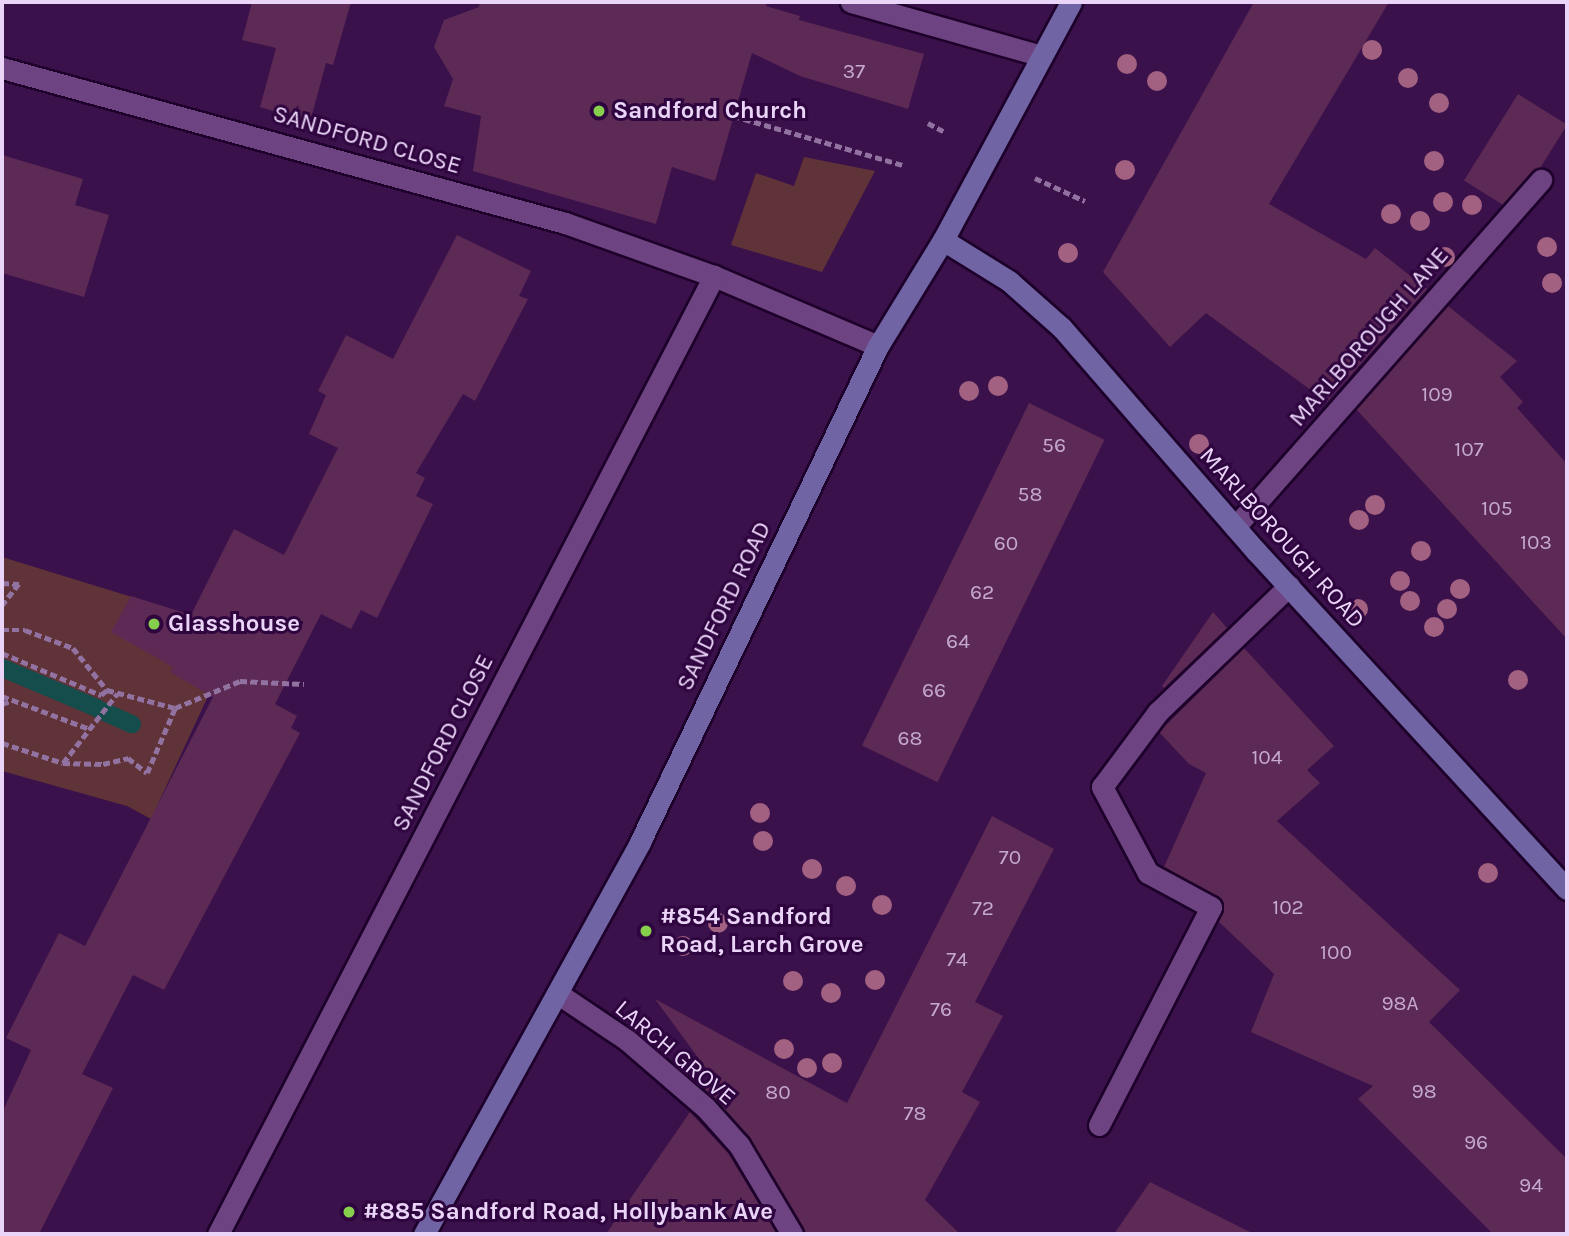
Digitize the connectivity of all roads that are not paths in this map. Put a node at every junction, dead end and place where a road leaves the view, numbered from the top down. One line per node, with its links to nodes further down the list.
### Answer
1 (851, 2): 3 (street)
2 (1072, 2): 3 (main road, SANDFORD ROAD)
3 (1042, 56): 6 (main road, SANDFORD ROAD)
4 (2, 68): 7 (street, SANDFORD CLOSE)
5 (1541, 180): 9 (street, MARLBOROUGH LANE)
6 (943, 240): 8 (main road, SANDFORD ROAD); 9 (main road, MARLBOROUGH ROAD)
7 (714, 276): 8 (street, SANDFORD CLOSE); 14 (street, SANDFORD CLOSE)
8 (878, 346): 12 (main road, SANDFORD ROAD)
9 (1236, 527): 10 (main road, MARLBOROUGH ROAD)
10 (1289, 586): 11 (main road, MARLBOROUGH ROAD); 13 (street)
11 (1567, 889)
12 (557, 993): 15 (main road, SANDFORD ROAD); 16 (street, LARCH GROVE)
13 (1099, 1125)
14 (218, 1234)
15 (425, 1234)
16 (792, 1234)

